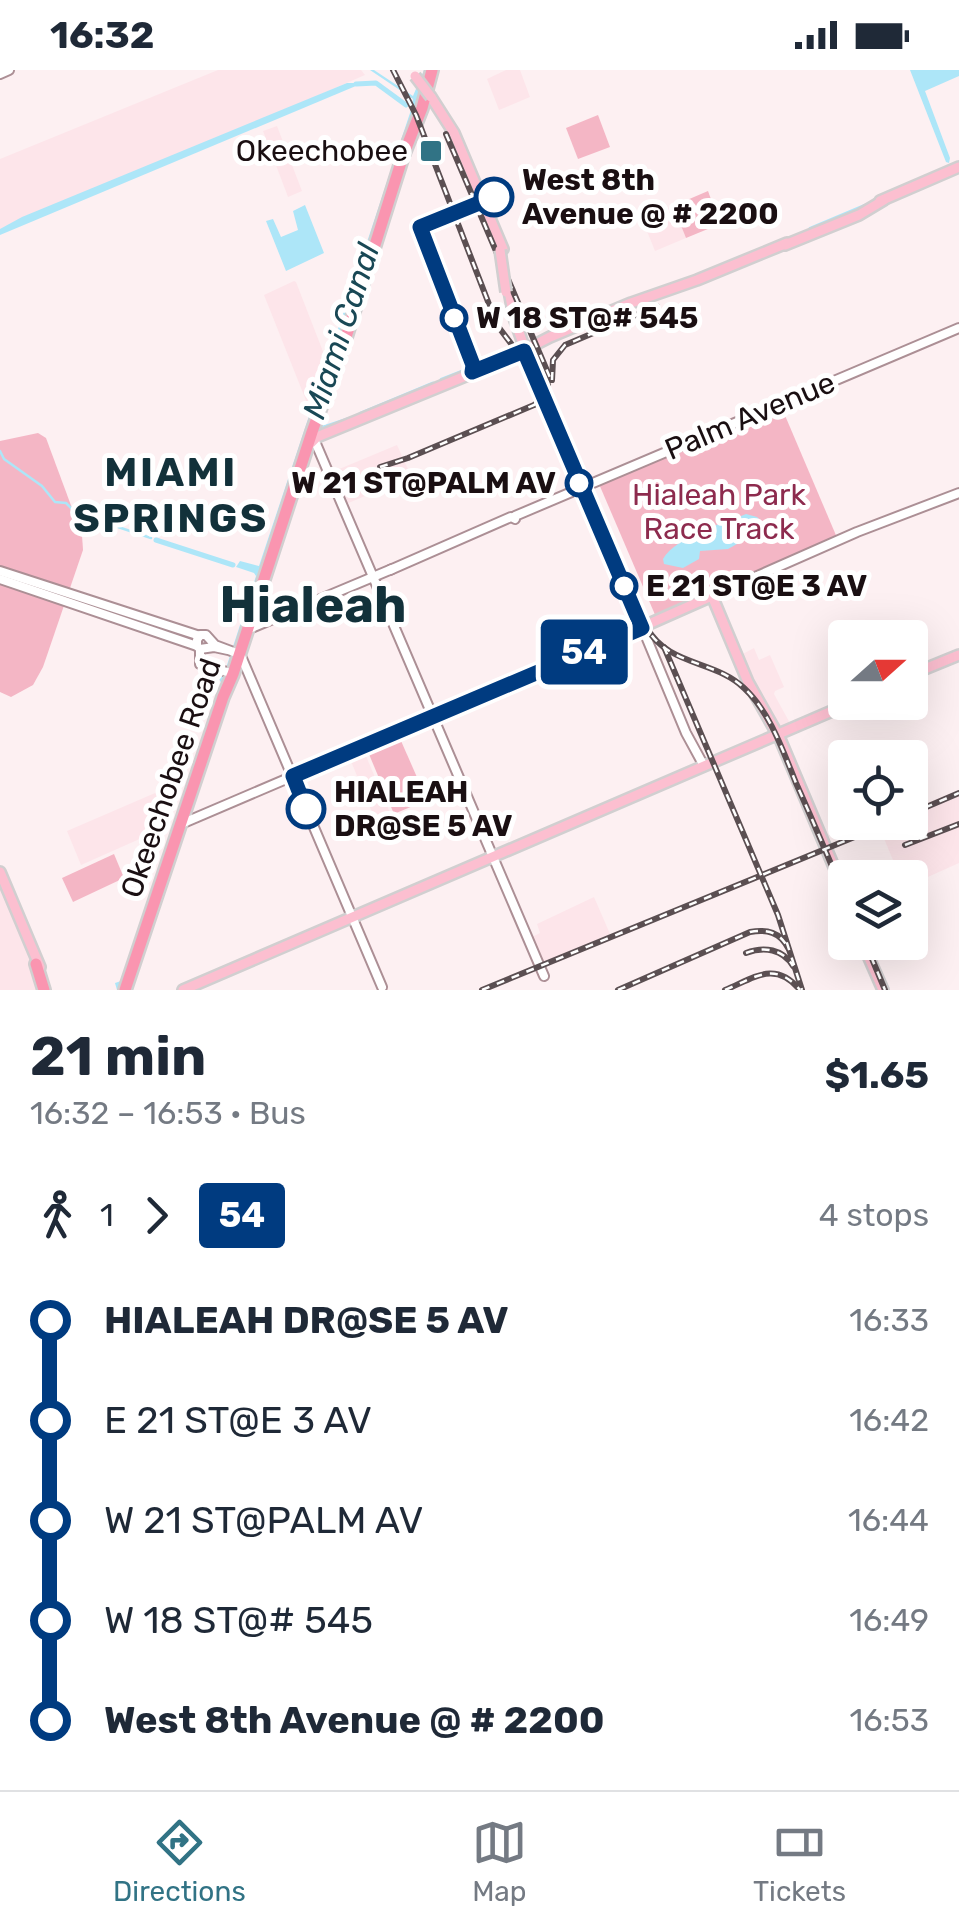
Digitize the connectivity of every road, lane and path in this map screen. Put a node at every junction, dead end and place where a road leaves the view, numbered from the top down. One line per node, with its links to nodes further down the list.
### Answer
1 (10, 70): 3 (main road)
2 (434, 70): 8 (highway, Okeechobee Road)
3 (0, 72)
4 (411, 74): 7 (main road, bridge)
5 (959, 168): 7 (main road)
6 (959, 328): 9 (main road, Palm Avenue)
7 (524, 349): 8 (main road); 9 (main road)
8 (316, 434): 11 (highway, Okeechobee Road); 13 (main road)
9 (582, 487): 13 (main road, Palm Avenue); 20 (main road)
10 (959, 493): 16 (main road)
11 (276, 542): 15 (highway, Okeechobee Road); 17 (highway, Okeechobee Road)
12 (0, 570): 21 (main road)
13 (373, 577): 18 (main road, Palm Avenue); 27 (main road)
14 (0, 579): 21 (main road)
15 (261, 583): 17 (highway); 19 (highway, Okeechobee Road)
16 (711, 597): 20 (main road); 28 (main road); 28 (main road)
17 (259, 599): 18 (main road); 19 (highway, Okeechobee Road)
18 (268, 621): 19 (main road, Palm Avenue)
19 (250, 628): 22 (highway, Okeechobee Road)
20 (642, 628): 27 (main road); 29 (main road)
21 (202, 653): 22 (main road); 25 (main road)
22 (235, 653): 25 (highway, Okeechobee Road)
23 (959, 656): 24 (main road)
24 (928, 669)
25 (234, 673): 30 (main road); 31 (highway, Okeechobee Road)
26 (828, 712): 28 (main road)
27 (432, 717): 30 (main road); 34 (main road)
28 (776, 734): 29 (main road); 33 (main road)
29 (704, 766): 34 (main road)
30 (293, 776): 31 (main road); 32 (main road)
31 (182, 824): 39 (highway, Okeechobee Road)
32 (323, 847): 37 (main road); 40 (main road)
33 (825, 849): 35 (main road); 36 (main road)
34 (494, 857): 41 (main road); 51 (main road)
35 (829, 860)
36 (830, 860)
37 (330, 868): 40 (main road); 41 (main road)
38 (0, 876): 44 (main road)
39 (167, 876): 48 (highway, Okeechobee Road); 48 (highway, Okeechobee Road)
40 (338, 882): 41 (main road)
41 (352, 918): 42 (main road); 42 (main road); 45 (main road)
42 (368, 953): 46 (main road); 46 (main road)
43 (872, 960): 52 (main road)
44 (37, 965): 47 (highway)
45 (210, 978): 49 (main road); 50 (main road)
46 (382, 988)
47 (46, 990)
48 (127, 990)
49 (183, 990)
50 (215, 990)
51 (550, 990)
52 (885, 990)

